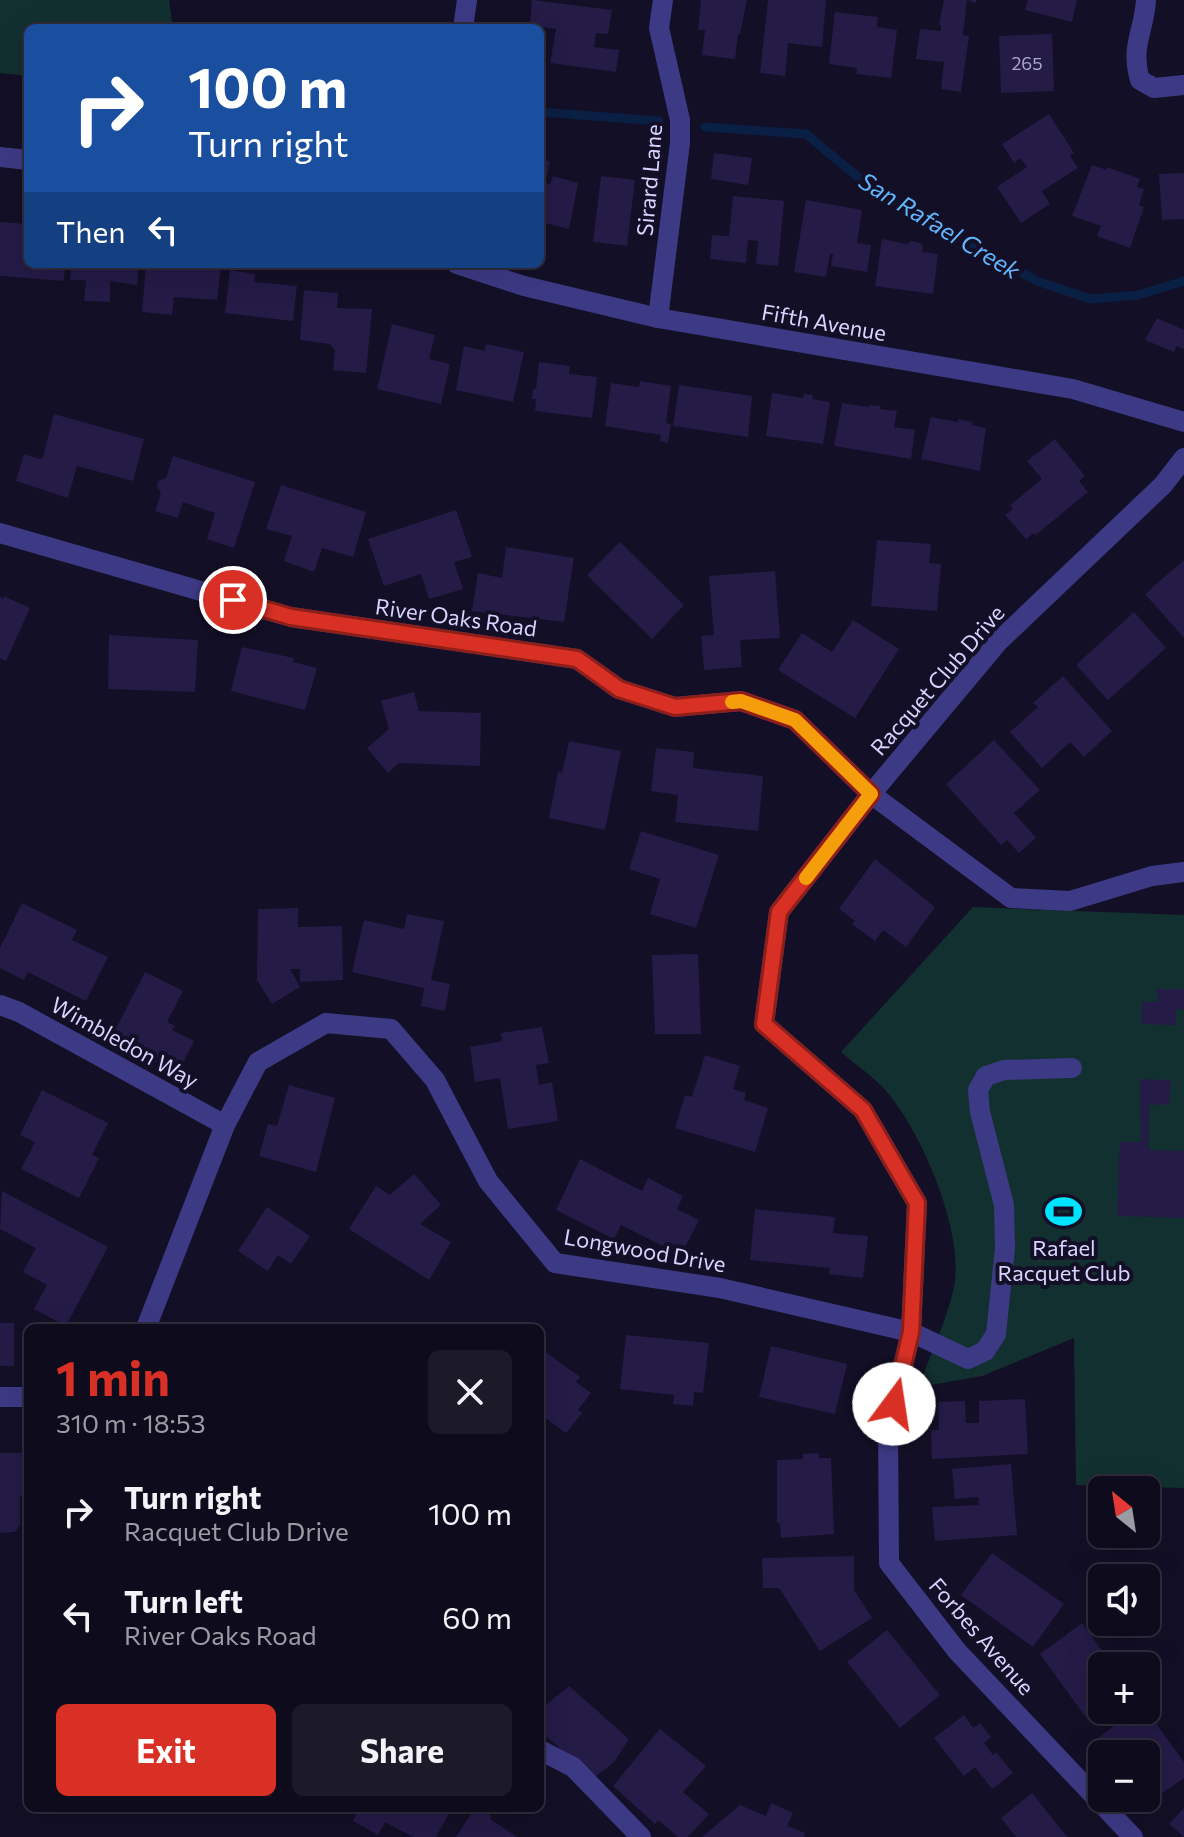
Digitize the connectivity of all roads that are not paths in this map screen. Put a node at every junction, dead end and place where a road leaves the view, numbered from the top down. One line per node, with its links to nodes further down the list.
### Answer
1 (467, 0): 4 (street)
2 (663, 0): 9 (street, Sirard Lane)
3 (1146, 0): 5 (street)
4 (464, 24)
5 (1184, 85)
6 (0, 157): 7 (street)
7 (24, 160)
8 (469, 268): 9 (street, Fifth Avenue)
9 (658, 318): 10 (street, Fifth Avenue)
10 (1184, 422)
11 (1184, 458): 13 (street, Racquet Club Drive)
12 (0, 533): 13 (street, River Oaks Road)
13 (871, 794): 14 (street, River Oaks Road); 19 (street, Racquet Club Drive)
14 (1184, 872)
15 (0, 1005): 17 (street, Wimbledon Way)
16 (1072, 1068): 19 (street, Longwood Drive)
17 (225, 1125): 18 (street, Longwood Drive); 19 (street, Longwood Drive)
18 (148, 1324)
19 (911, 1332): 22 (street, Racquet Club Drive)
20 (0, 1397): 21 (street)
21 (24, 1397)
22 (888, 1428): 25 (street, Forbes Avenue)
23 (544, 1752): 24 (street)
24 (641, 1837)
25 (1133, 1837)

